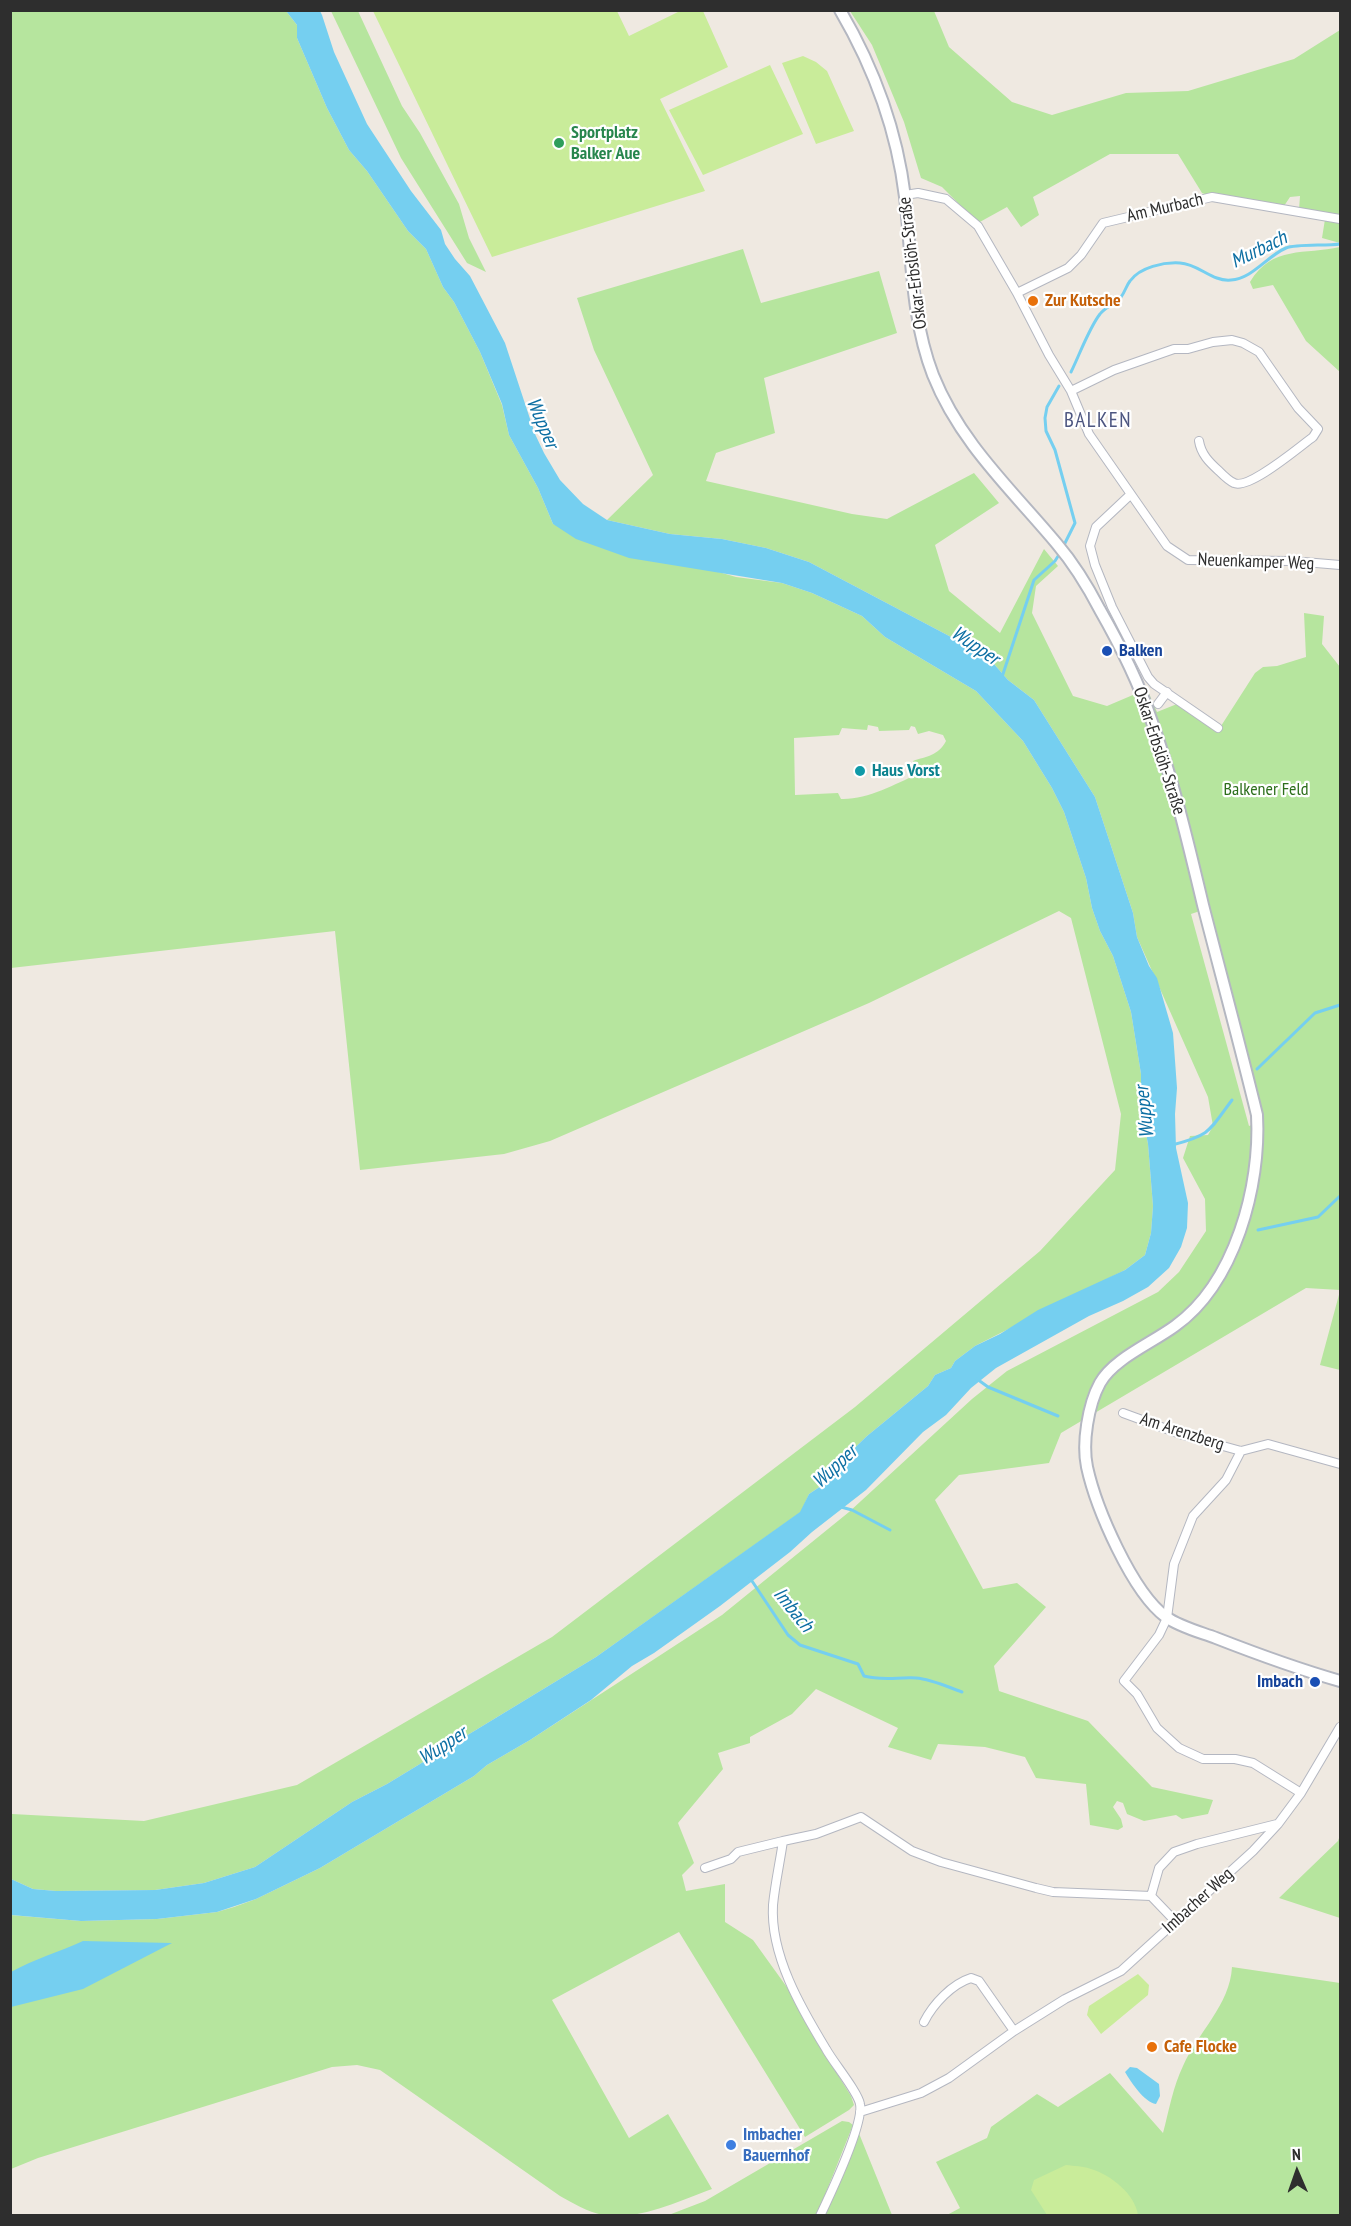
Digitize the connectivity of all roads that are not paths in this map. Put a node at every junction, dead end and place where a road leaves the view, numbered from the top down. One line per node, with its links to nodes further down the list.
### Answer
1 (840, 10): 2 (main road, Oskar-Erbslöh-Straße)
2 (905, 195): 4 (street); 15 (main road, Oskar-Erbslöh-Straße)
3 (1341, 219): 4 (street, Am Murbach)
4 (1017, 293): 5 (street)
5 (1071, 391): 6 (street); 7 (street)
6 (1199, 441)
7 (1130, 495): 8 (street, Neuenkamper Weg); 9 (street)
8 (1341, 565)
9 (1167, 692): 10 (street); 11 (street)
10 (1158, 705)
11 (1218, 728)
12 (1123, 1413): 13 (street, Am Arenzberg)
13 (1241, 1451): 14 (street, Am Arenzberg); 15 (street, Am Arenzberg)
14 (1341, 1464)
15 (1167, 1618): 16 (main road); 18 (street)
16 (1341, 1681)
17 (1341, 1728): 18 (street, Imbacher Weg)
18 (1301, 1793): 19 (street, Imbacher Weg)
19 (1278, 1824): 22 (street); 23 (street, Imbacher Weg)
20 (783, 1841): 21 (street); 22 (street); 26 (street)
21 (705, 1868)
22 (1151, 1896): 23 (street)
23 (1175, 1921): 25 (street, Imbacher Weg)
24 (924, 2022): 25 (street)
25 (1014, 2031): 26 (street, Imbacher Weg)
26 (860, 2112): 27 (street)
27 (820, 2216)

